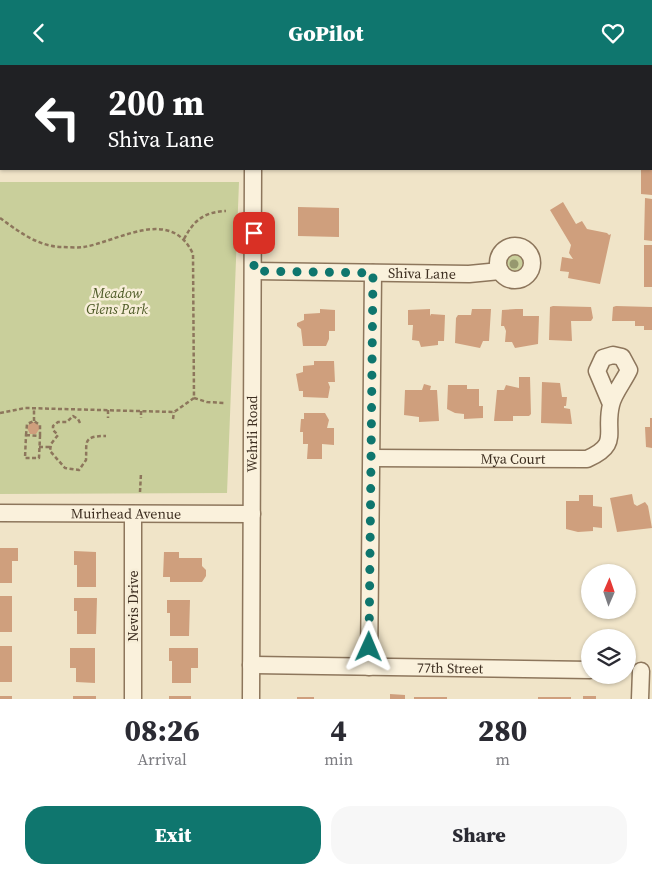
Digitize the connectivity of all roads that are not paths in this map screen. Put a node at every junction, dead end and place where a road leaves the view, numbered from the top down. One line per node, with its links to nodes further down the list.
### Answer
1 (254, 170): 2 (street, Wehrli Road)
2 (254, 271): 4 (street, Shiva Lane); 9 (street, Wehrli Road)
3 (500, 271): 4 (street, Shiva Lane)
4 (373, 273): 6 (street)
5 (611, 404): 6 (street, Mya Court)
6 (372, 458): 11 (street)
7 (0, 513): 8 (street, Muirhead Avenue)
8 (133, 514): 9 (street, Muirhead Avenue); 14 (street, Nevis Drive)
9 (252, 514): 10 (street, Wehrli Road)
10 (251, 665): 11 (street, 77th Street); 15 (street, Wehrli Road)
11 (369, 667): 12 (street, 77th Street)
12 (581, 670)
13 (640, 670): 16 (street)
14 (133, 699)
15 (251, 699)
16 (640, 699)

